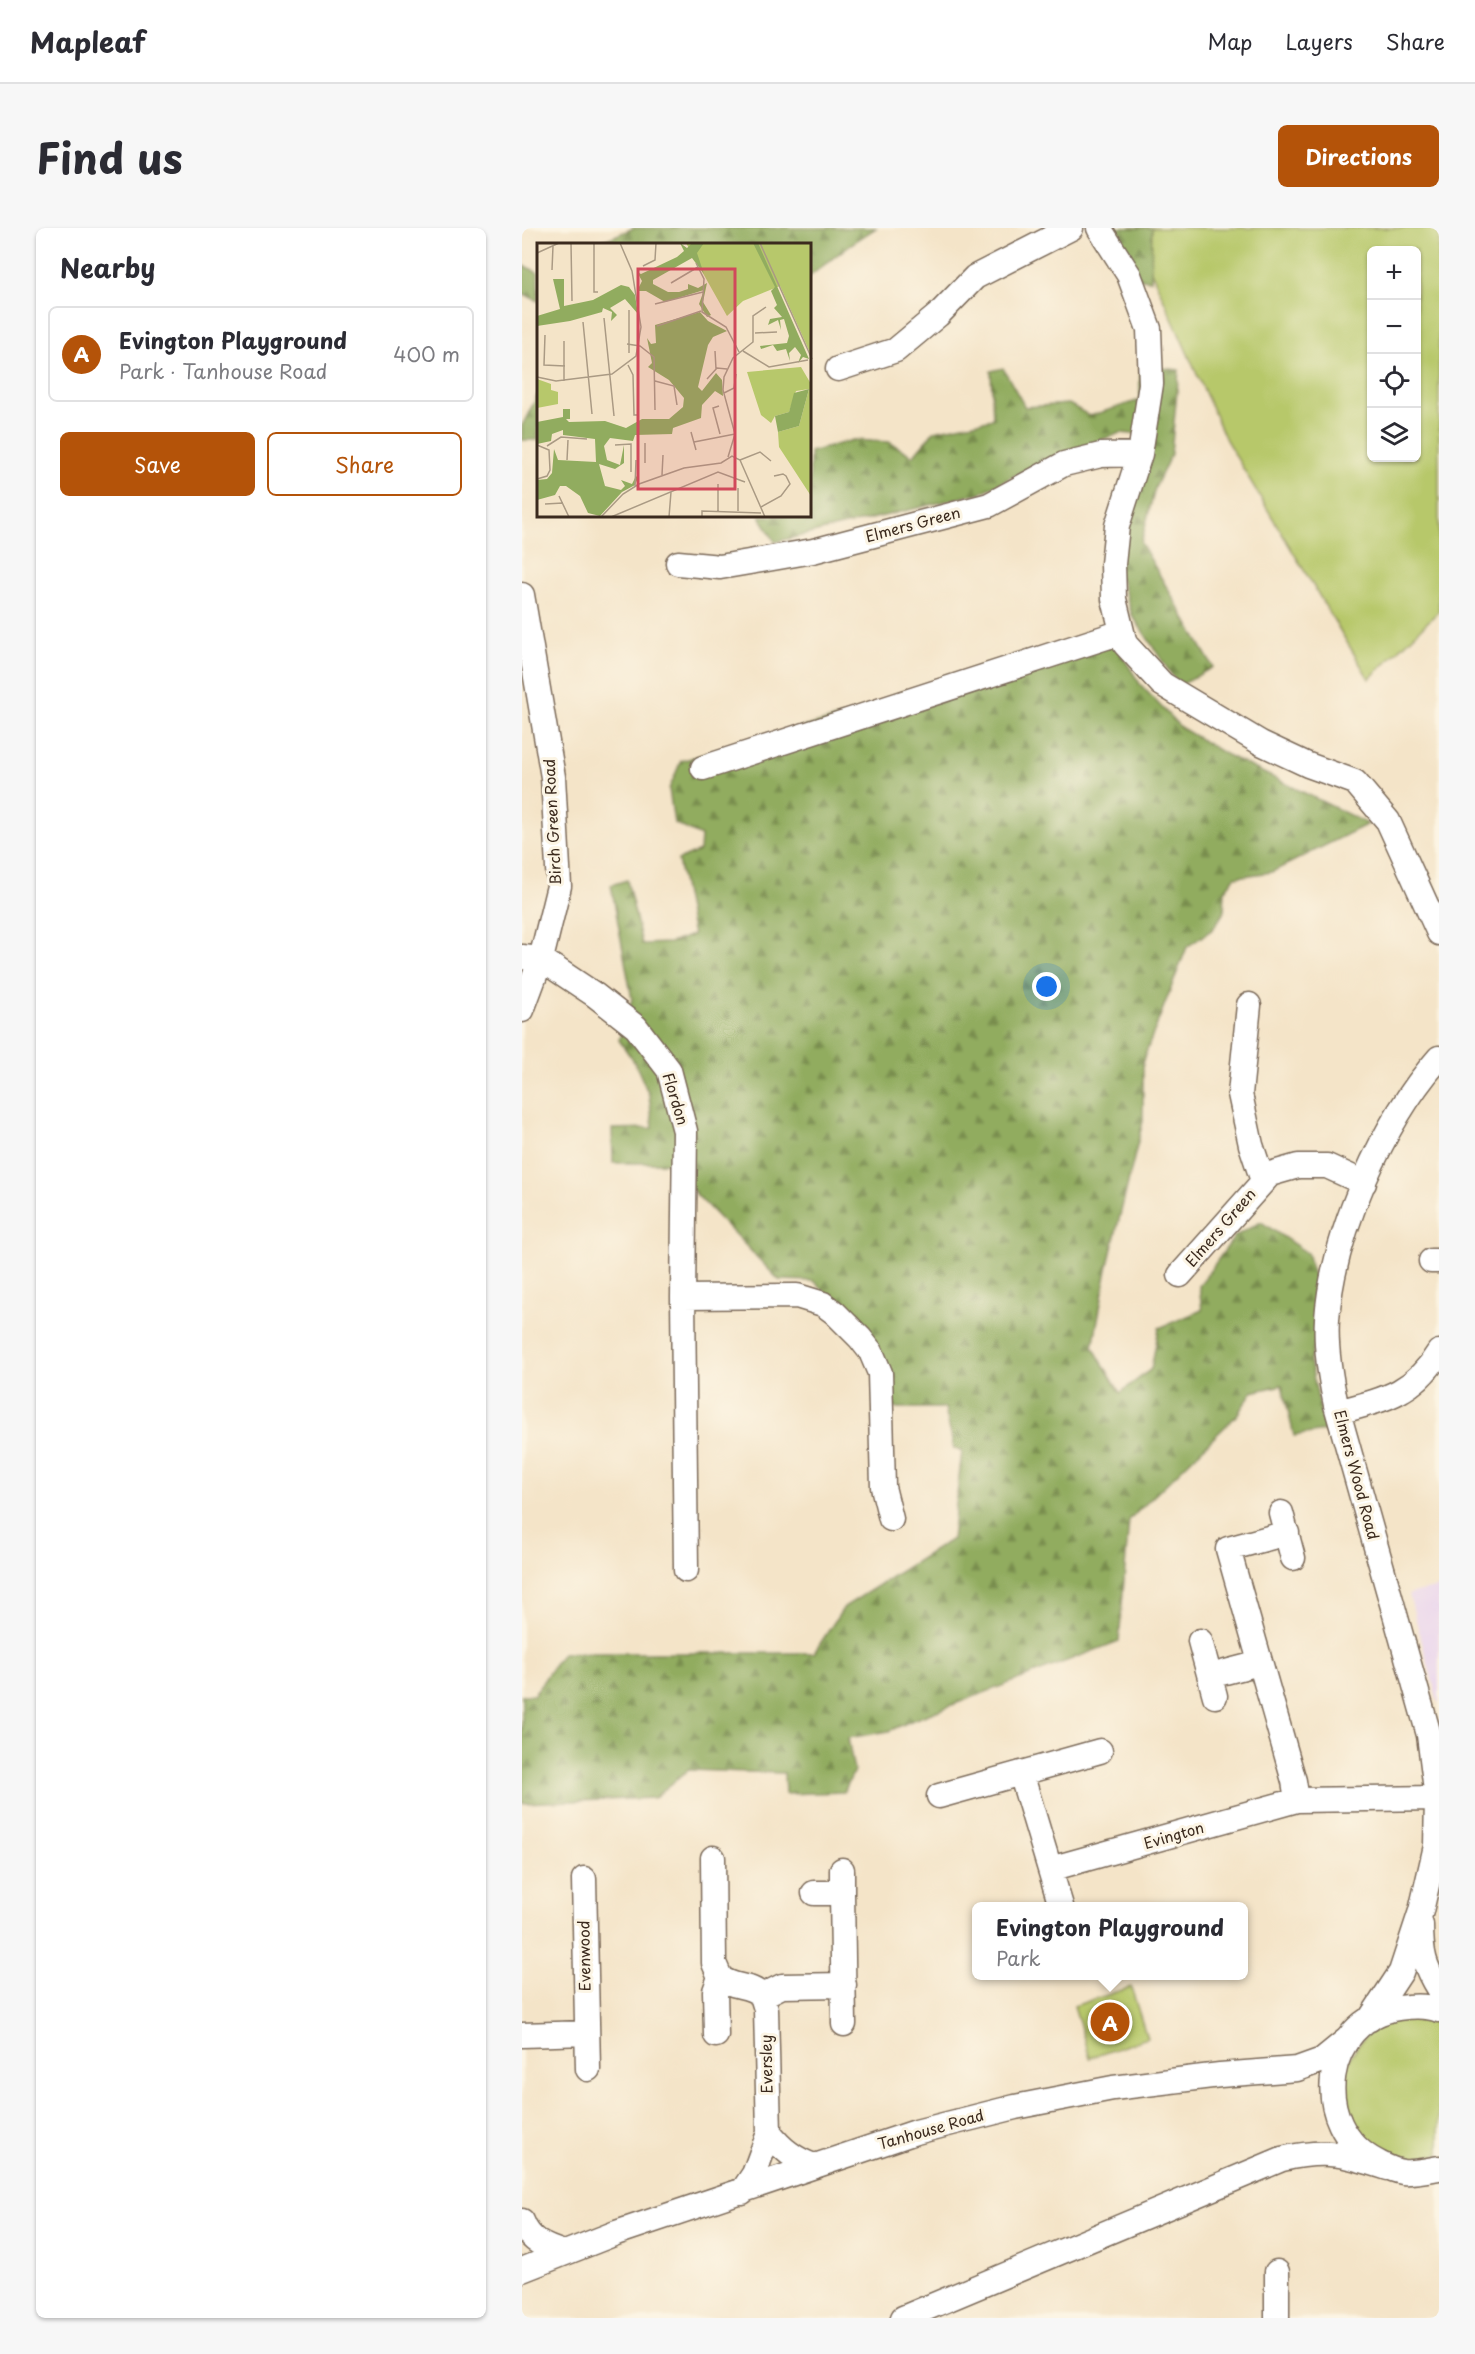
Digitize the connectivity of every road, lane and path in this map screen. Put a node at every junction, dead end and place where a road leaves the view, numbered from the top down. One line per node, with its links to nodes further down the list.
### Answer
1 (1071, 228): 3 (street)
2 (1099, 228): 4 (street)
3 (838, 369)
4 (1140, 454): 5 (street, Elmers Green); 7 (street)
5 (678, 563)
6 (522, 596): 10 (street, Birch Green Road)
7 (1122, 632): 8 (street); 9 (street)
8 (703, 768)
9 (1439, 933)
10 (532, 958): 12 (street, Birch Green Road); 17 (street, Flordon)
11 (1249, 1005): 14 (street, Elmers Green)
12 (522, 1010)
13 (1439, 1058): 15 (street, Elmers Wood Road)
14 (1263, 1181): 15 (street, Elmers Green); 16 (street, Elmers Green)
15 (1364, 1183): 19 (street, Elmers Wood Road)
16 (1179, 1275)
17 (683, 1296): 20 (street); 22 (street, Flordon)
18 (1439, 1352): 19 (street)
19 (1338, 1412): 28 (street, Elmers Wood Road)
20 (891, 1519)
21 (1293, 1557): 24 (street)
22 (686, 1570)
23 (1200, 1641): 24 (street)
24 (1260, 1663): 29 (street)
25 (1100, 1751): 26 (street)
26 (1021, 1773): 27 (street); 31 (street)
27 (939, 1796)
28 (1437, 1798): 29 (street, Evington); 35 (street, Elmers Wood Road)
29 (1297, 1800): 31 (street, Evington)
30 (712, 1858): 36 (street)
31 (1050, 1869): 34 (street)
32 (584, 1879): 43 (street, Evenwood)
33 (814, 1893): 37 (street)
34 (1060, 1902)
35 (1421, 1911): 38 (street, Elmers Wood Road); 41 (street, Elmers Wood Road)
36 (720, 1977): 39 (street); 45 (street)
37 (844, 1985): 39 (street); 42 (street)
38 (1439, 1990)
39 (762, 1996): 48 (street, Eversley)
40 (1439, 2010): 41 (street)
41 (1370, 2019): 46 (street, Tanhouse Road)
42 (844, 2024)
43 (587, 2033): 44 (street); 47 (street, Evenwood)
44 (522, 2035)
45 (716, 2035)
46 (1348, 2038): 49 (street, Tanhouse Road); 51 (street)
47 (588, 2069)
48 (769, 2133): 49 (street); 53 (street, Eversley)
49 (814, 2166): 53 (street, Tanhouse Road)
50 (1439, 2168): 51 (street)
51 (1395, 2170): 52 (street); 58 (street)
52 (1439, 2186)
53 (742, 2192): 55 (street, Tanhouse Road)
54 (522, 2221): 55 (street)
55 (564, 2253): 56 (street, Tanhouse Road)
56 (522, 2270)
57 (1277, 2272): 59 (street)
58 (903, 2318)
59 (1277, 2318)

